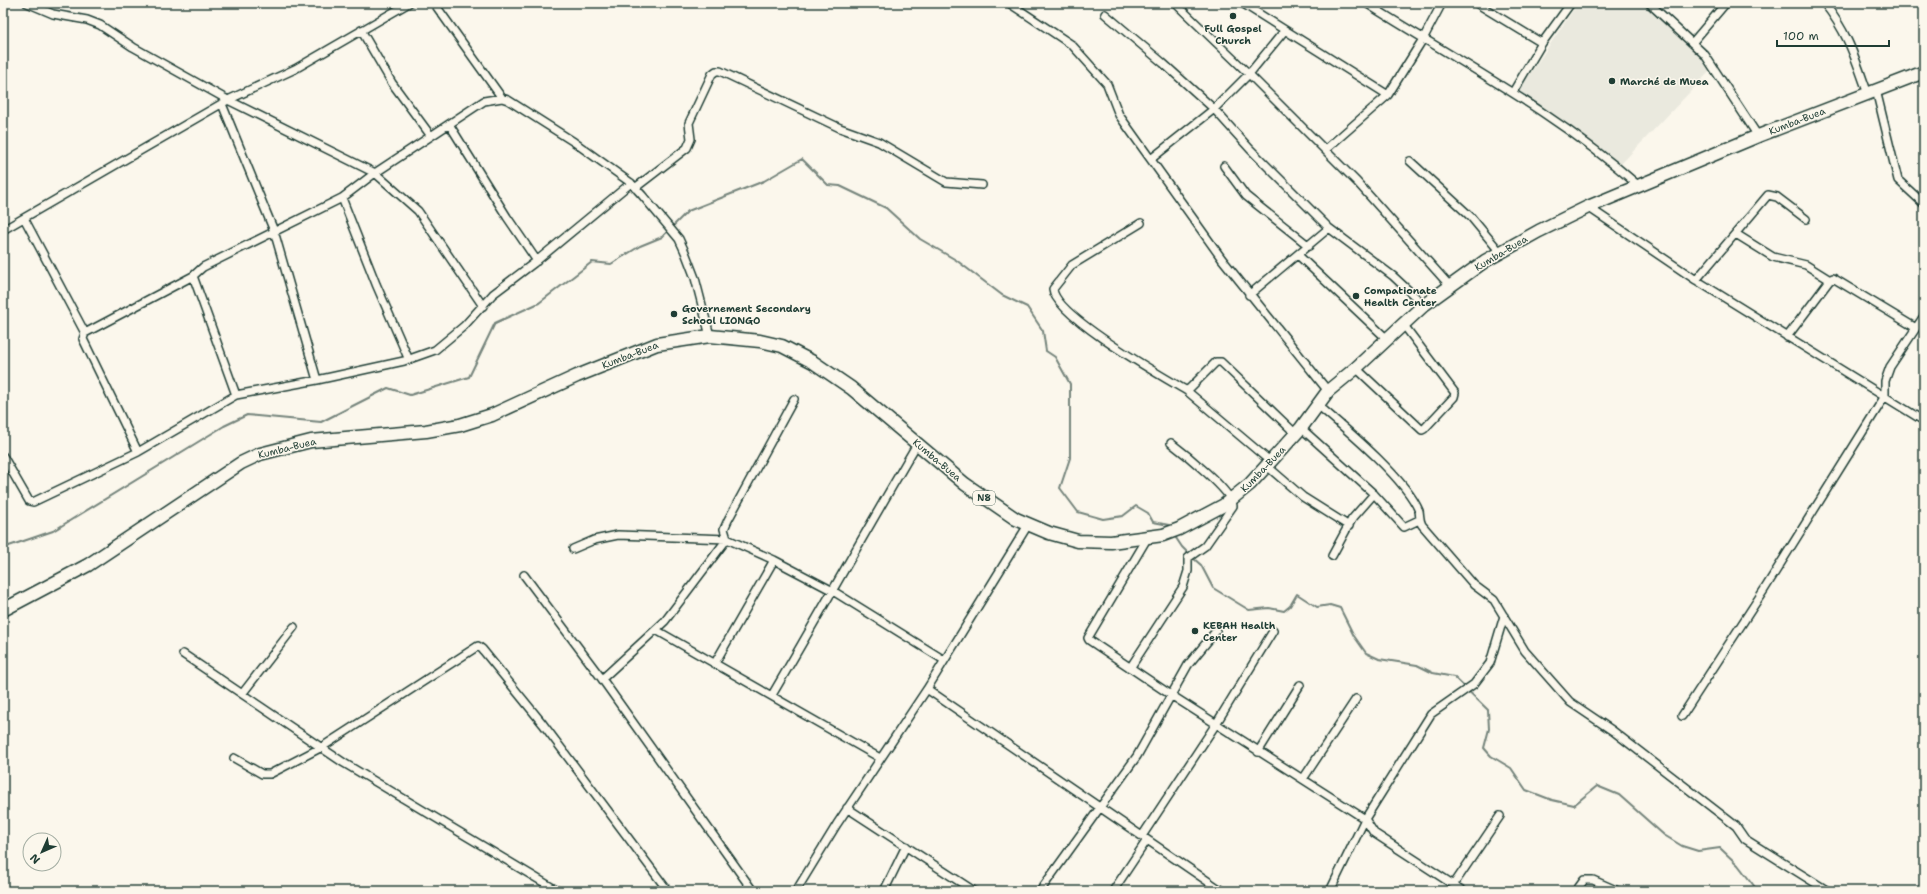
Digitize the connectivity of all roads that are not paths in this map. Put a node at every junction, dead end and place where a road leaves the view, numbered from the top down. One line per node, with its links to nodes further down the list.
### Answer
1 (27, 3): 26 (street)
2 (409, 3): 15 (street)
3 (434, 3): 25 (street)
4 (1009, 3): 32 (street)
5 (1176, 3): 21 (street)
6 (1242, 3): 16 (street)
7 (1366, 3): 17 (street)
8 (1442, 3): 17 (street)
9 (1476, 3): 18 (street)
10 (1571, 3): 18 (street)
11 (1649, 3): 19 (street)
12 (1726, 3): 19 (street)
13 (1824, 3): 23 (street)
14 (1105, 14): 27 (street)
15 (361, 30): 26 (street); 29 (street)
16 (1285, 30): 21 (street); 24 (street)
17 (1423, 39): 22 (street); 24 (street)
18 (1542, 43): 22 (street)
19 (1692, 43): 30 (street)
20 (1924, 72): 23 (highway, Kumba-Buea / N8)
21 (1249, 74): 27 (street); 31 (street)
22 (1513, 92): 38 (street)
23 (1872, 92): 30 (highway, Kumba-Buea / N8); 40 (street)
24 (1388, 95): 31 (street)
25 (502, 98): 28 (street); 36 (street)
26 (225, 102): 35 (street); 42 (street); 47 (street)
27 (1214, 109): 32 (street); 45 (street)
28 (449, 124): 29 (street); 52 (street)
29 (431, 136): 35 (street)
30 (1758, 136): 38 (highway, Kumba-Buea / N8)
31 (1325, 150): 56 (street)
32 (1151, 159): 57 (street)
33 (1410, 161): 50 (street)
34 (1224, 166): 49 (street)
35 (375, 173): 39 (street); 59 (street)
36 (633, 185): 37 (street); 52 (street); 64 (street)
37 (982, 185)
38 (1639, 186): 41 (highway, Kumba-Buea / N8)
39 (342, 198): 47 (street); 67 (street)
40 (1924, 204)
41 (1588, 207): 50 (highway, Kumba-Buea / N8); 54 (street)
42 (24, 218): 46 (street); 63 (street)
43 (1806, 220): 48 (street)
44 (1141, 223): 71 (street)
45 (1329, 228): 49 (street); 58 (street)
46 (3, 230)
47 (274, 231): 53 (street); 69 (street)
48 (1736, 234): 54 (street); 55 (street)
49 (1309, 246): 51 (street)
50 (1500, 252): 56 (highway, Kumba-Buea / N8)
51 (1298, 255): 57 (street); 66 (street)
52 (537, 261): 59 (street)
53 (193, 276): 63 (street); 72 (street)
54 (1696, 280): 65 (street)
55 (1830, 280): 62 (street); 65 (street)
56 (1450, 286): 58 (highway, Kumba-Buea / N8)
57 (1249, 295): 70 (street)
58 (1424, 305): 61 (highway, Kumba-Buea / N8)
59 (483, 306): 67 (street)
60 (1924, 316): 62 (street)
61 (1403, 324): 66 (highway, Kumba-Buea / N8); 68 (street)
62 (1916, 328): 73 (street)
63 (86, 333): 80 (street)
64 (710, 336): 79 (highway, Kumba-Buea / N8); 95 (highway, Kumba-Buea / N8)
65 (1787, 337): 73 (street)
66 (1387, 339): 68 (highway, Kumba-Buea / N8)
67 (409, 360): 69 (street)
68 (1356, 368): 70 (highway, Kumba-Buea / N8)
69 (317, 380): 72 (street)
70 (1328, 391): 75 (highway, Kumba-Buea / N8)
71 (1187, 392): 77 (street); 82 (street)
72 (236, 395): 80 (street)
73 (1885, 396): 76 (street); 112 (street)
74 (794, 399): 89 (street)
75 (1319, 406): 77 (highway, Kumba-Buea / N8); 85 (street)
76 (1924, 421)
77 (1299, 431): 82 (highway, Kumba-Buea / N8); 83 (street)
78 (1171, 442): 84 (street)
79 (917, 444): 86 (highway, Kumba-Buea / N8); 94 (street)
80 (138, 452): 81 (street)
81 (3, 456)
82 (1269, 464): 84 (highway, Kumba-Buea / N8); 87 (street)
83 (1374, 494): 85 (street); 87 (street)
84 (1231, 500): 88 (highway, Kumba-Buea / N8); 104 (street)
85 (1419, 520): 96 (street)
86 (1028, 524): 88 (highway, Kumba-Buea / N8); 102 (street)
87 (1349, 526): 91 (street)
88 (1148, 537): 104 (street)
89 (727, 539): 90 (street); 92 (street); 98 (street)
90 (573, 549)
91 (1332, 556)
92 (774, 560): 94 (street); 103 (street)
93 (524, 574): 105 (street)
94 (833, 592): 102 (street); 109 (street)
95 (3, 610)
96 (1504, 616): 122 (street); 139 (street)
97 (294, 627): 108 (street)
98 (656, 630): 103 (street); 105 (street)
99 (1216, 631): 110 (street)
100 (1273, 631): 113 (street)
101 (183, 654): 108 (street)
102 (944, 660): 107 (street)
103 (715, 663): 109 (street)
104 (1130, 668): 110 (street)
105 (602, 679): 128 (street)
106 (1300, 685): 115 (street)
107 (927, 689): 117 (street); 119 (street)
108 (242, 694): 114 (street)
109 (772, 695): 117 (street)
110 (1171, 696): 113 (street); 119 (street)
111 (1356, 699): 118 (street)
112 (1682, 716)
113 (1216, 724): 115 (street); 123 (street)
114 (322, 747): 116 (street); 126 (street); 127 (street)
115 (1258, 752): 118 (street)
116 (234, 758)
117 (880, 758): 120 (street)
118 (1303, 779): 122 (street)
119 (1100, 807): 123 (street); 132 (street)
120 (848, 808): 124 (street); 129 (street)
121 (1500, 816): 125 (street)
122 (1365, 819): 125 (street); 135 (street)
123 (1144, 838): 133 (street); 134 (street)
124 (906, 846): 130 (street); 131 (street)
125 (1454, 884): 136 (street)
126 (558, 891)
127 (668, 891)
128 (753, 891)
129 (796, 891)
130 (884, 891)
131 (974, 891)
132 (1040, 891)
133 (1113, 891)
134 (1222, 891)
135 (1330, 891)
136 (1463, 891)
137 (1576, 891): 138 (street)
138 (1618, 891)
139 (1828, 891)

